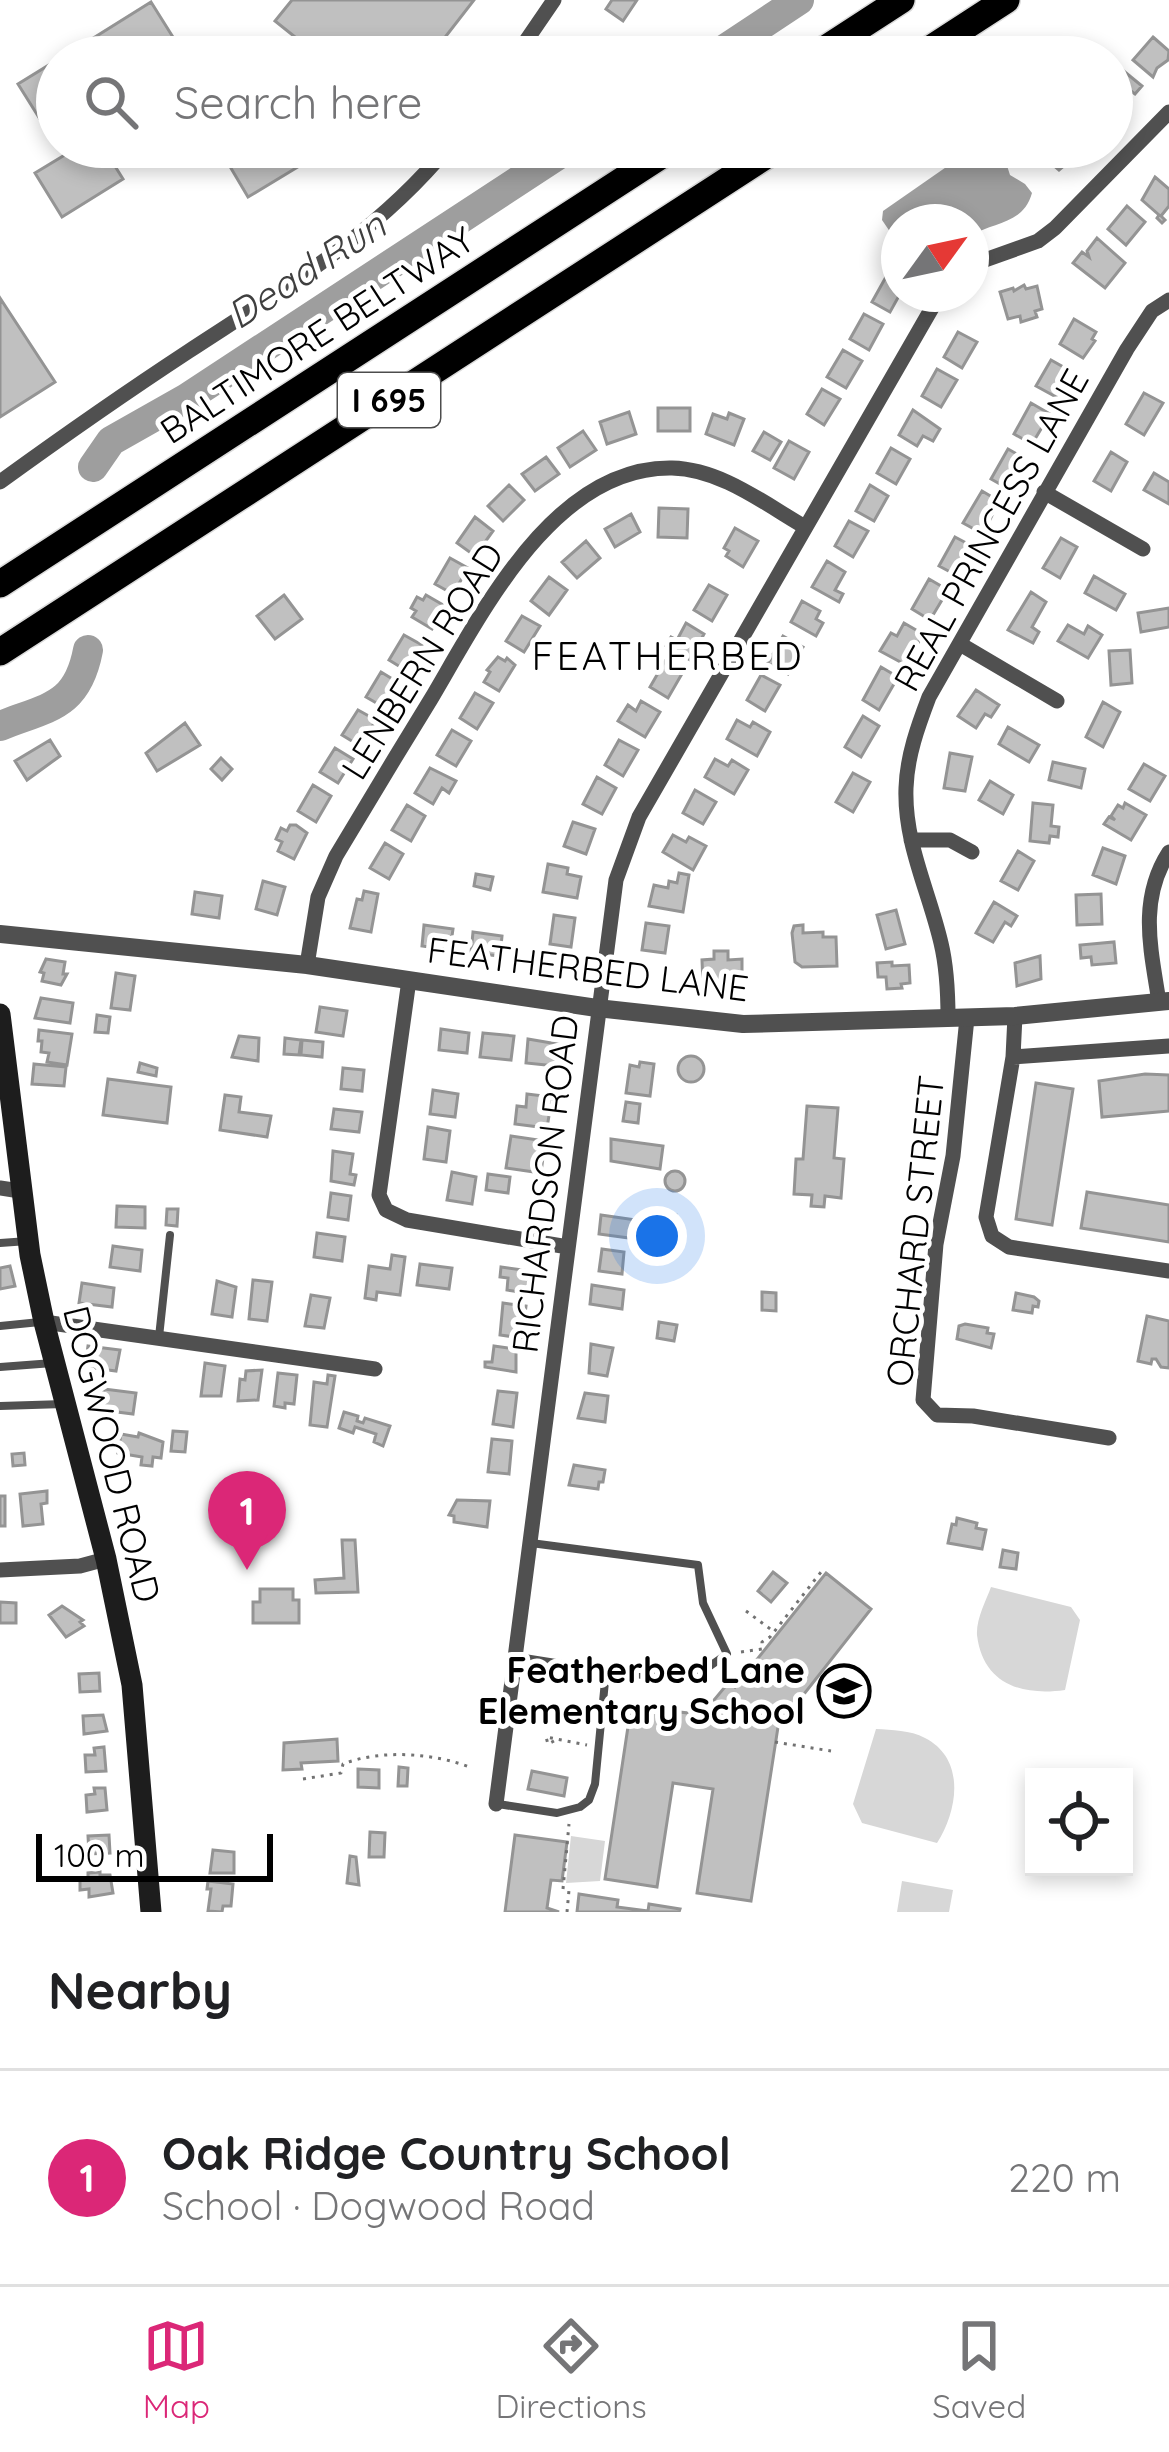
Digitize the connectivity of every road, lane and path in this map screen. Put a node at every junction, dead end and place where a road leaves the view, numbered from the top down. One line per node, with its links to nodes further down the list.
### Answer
1 (554, 0): 4 (street)
2 (901, 0): 5 (highway)
3 (1006, 0): 6 (highway)
4 (529, 36)
5 (845, 36)
6 (950, 36)
7 (1169, 112): 8 (street)
8 (1133, 148)
9 (428, 168): 16 (street)
10 (642, 168): 20 (highway, BALTIMORE BELTWAY / I 695)
11 (747, 168): 22 (highway, I 695)
12 (1113, 168): 13 (street)
13 (989, 259)
14 (1169, 300): 17 (street, REAL PRINCESS LANE)
15 (930, 312): 18 (street, RICHARDSON ROAD)
16 (0, 482)
17 (1044, 492): 19 (street); 21 (street, REAL PRINCESS LANE)
18 (805, 527): 28 (street, LENBERN ROAD); 31 (street, RICHARDSON ROAD)
19 (1143, 549)
20 (0, 584)
21 (959, 644): 23 (street); 24 (street, REAL PRINCESS LANE)
22 (0, 652)
23 (1057, 701)
24 (911, 840): 25 (street); 34 (street, REAL PRINCESS LANE)
25 (972, 852)
26 (1169, 852): 30 (street)
27 (0, 934): 28 (street, FEATHERBED LANE)
28 (307, 965): 29 (street, FEATHERBED LANE)
29 (410, 980): 31 (street, FEATHERBED LANE); 42 (street)
30 (1164, 1002): 33 (street, FEATHERBED LANE)
31 (597, 1008): 34 (street, FEATHERBED LANE); 42 (street, RICHARDSON ROAD)
32 (0, 1014): 35 (main road, DOGWOOD ROAD)
33 (1015, 1016): 34 (street, FEATHERBED LANE); 37 (street)
34 (958, 1018): 52 (street, ORCHARD STREET)
35 (2, 1044): 38 (main road, DOGWOOD ROAD)
36 (1169, 1046): 37 (street)
37 (1013, 1057): 43 (street)
38 (10, 1189): 40 (main road, DOGWOOD ROAD)
39 (170, 1235): 46 (lane)
40 (28, 1241): 41 (lane); 44 (main road, DOGWOOD ROAD)
41 (0, 1243)
42 (568, 1247): 53 (street, RICHARDSON ROAD)
43 (1169, 1271)
44 (44, 1322): 45 (lane); 46 (street); 47 (main road, DOGWOOD ROAD)
45 (0, 1326)
46 (159, 1338): 49 (street)
47 (55, 1363): 48 (lane); 50 (main road, DOGWOOD ROAD)
48 (0, 1367)
49 (375, 1369)
50 (65, 1404): 51 (lane); 54 (main road, DOGWOOD ROAD)
51 (0, 1406)
52 (1109, 1438)
53 (529, 1543): 59 (lane); 60 (street, RICHARDSON ROAD)
54 (106, 1559): 55 (street); 70 (main road, DOGWOOD ROAD)
55 (0, 1570)
56 (821, 1572): 58 (path)
57 (746, 1611): 58 (path)
58 (775, 1632): 59 (path)
59 (728, 1654): 61 (lane)
60 (516, 1657): 61 (lane); 68 (street, RICHARDSON ROAD)
61 (606, 1671): 68 (lane)
62 (554, 1741): 64 (path)
63 (775, 1742): 65 (path)
64 (588, 1745)
65 (831, 1751)
66 (472, 1768): 67 (path)
67 (304, 1780)
68 (496, 1804)
69 (569, 1824): 71 (path)
70 (151, 1912)
71 (567, 1912)

